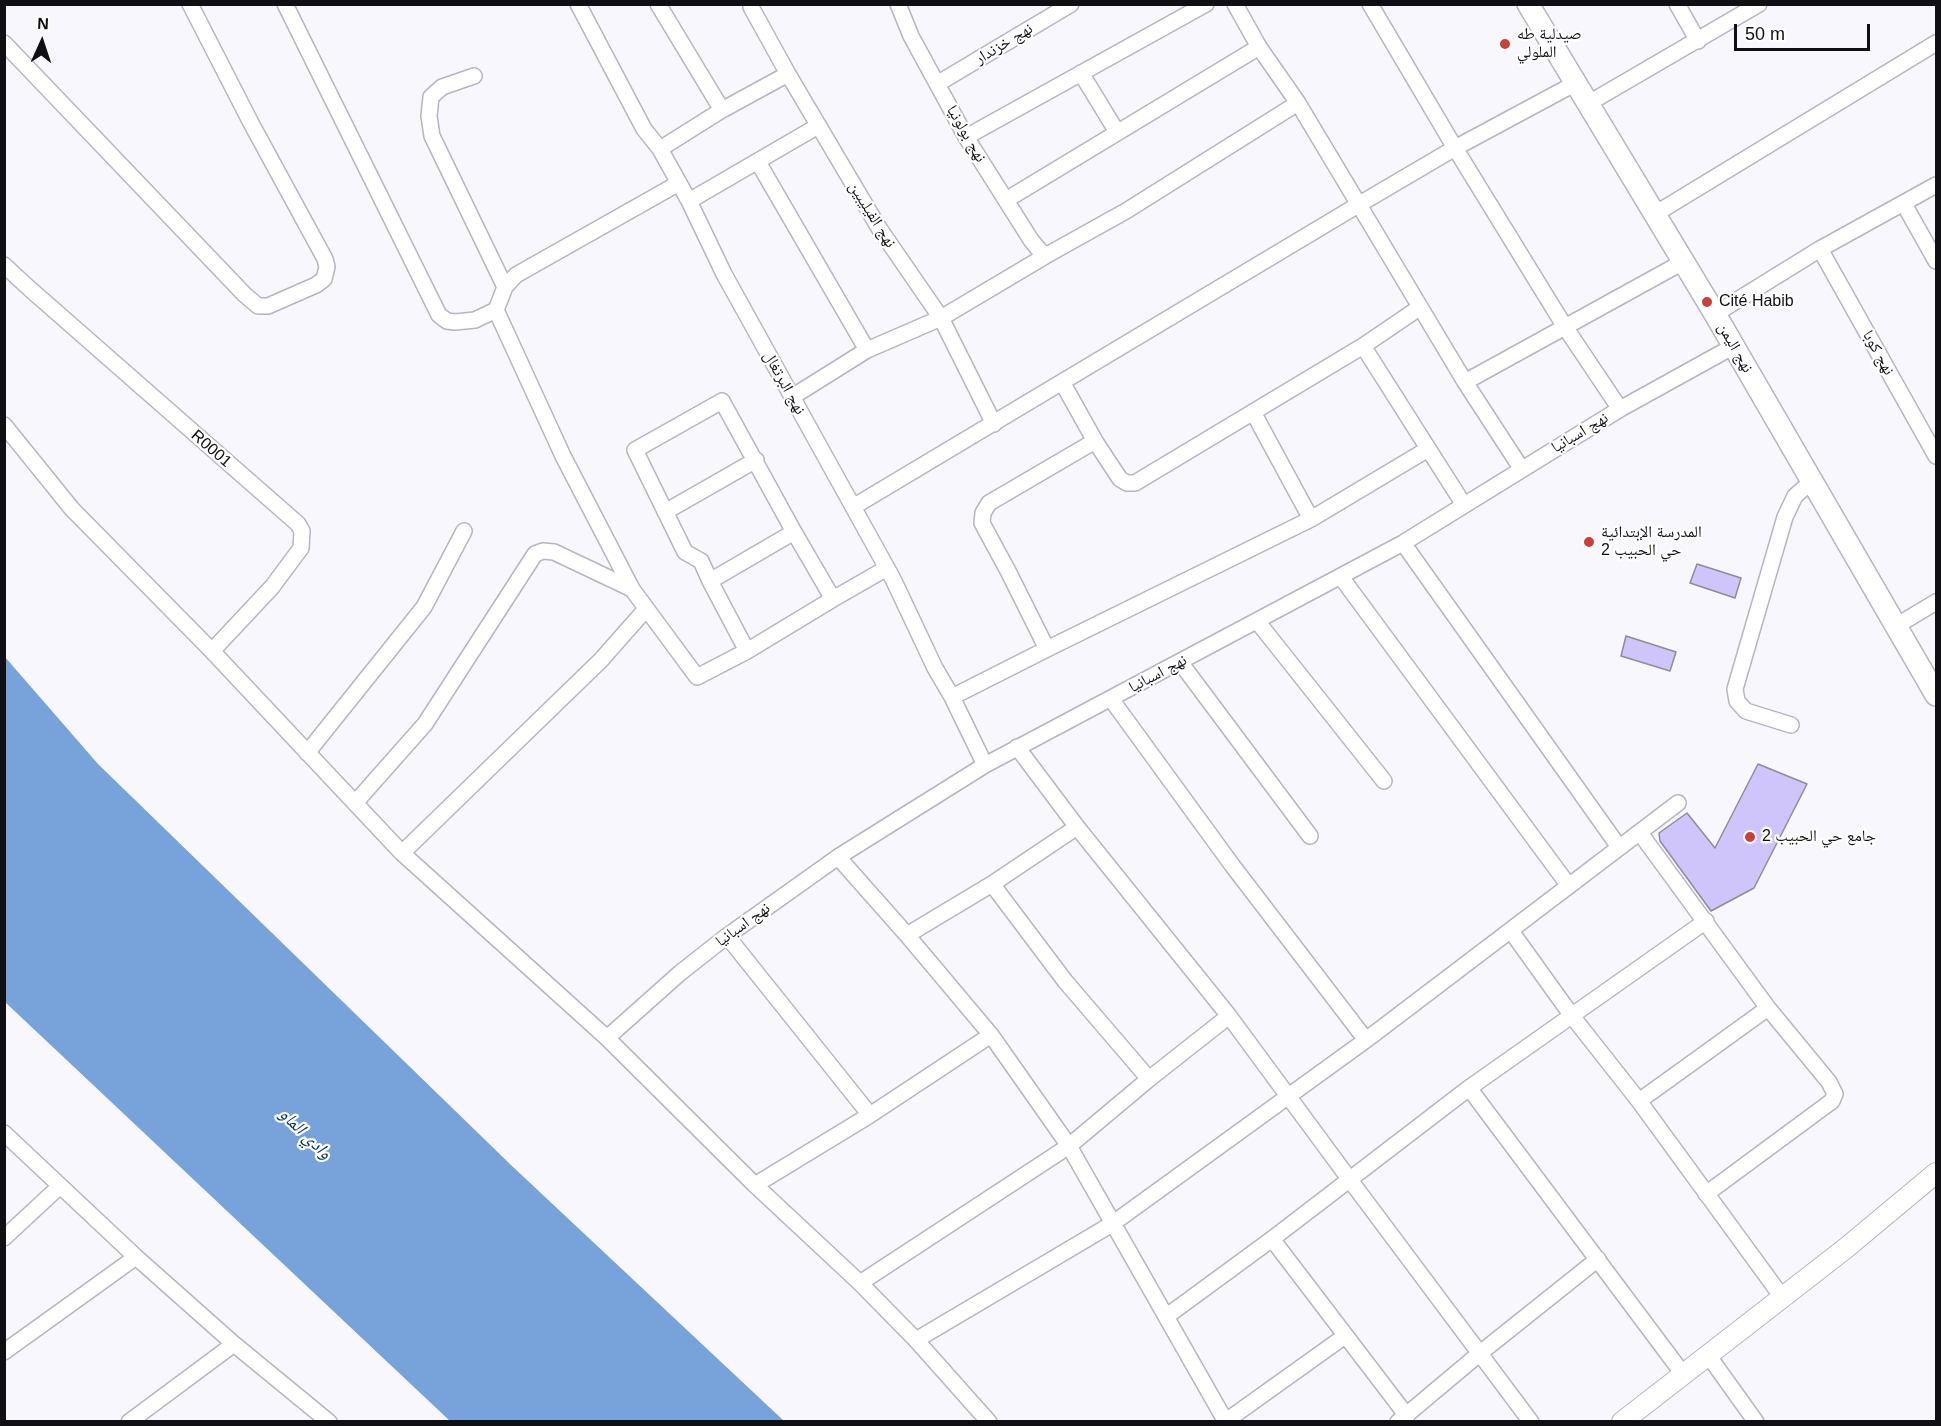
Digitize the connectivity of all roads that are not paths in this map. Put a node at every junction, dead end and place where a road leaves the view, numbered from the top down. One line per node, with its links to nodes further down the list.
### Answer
1 (190, 4): 15 (street)
2 (285, 4): 46 (street)
3 (578, 4): 30 (street, نهج البرتغال)
4 (658, 4): 25 (street)
5 (751, 4): 19 (street, نهج الفيليبين)
6 (898, 4): 22 (street, نهج بولونيا)
7 (1071, 4): 22 (street, نهج خزندار)
8 (1206, 4): 18 (street)
9 (1235, 4): 17 (street)
10 (1370, 4): 29 (street)
11 (1528, 4): 21 (main road, نهج اليمن)
12 (1677, 4): 14 (street)
13 (1759, 4): 14 (street)
14 (1698, 40): 24 (street)
15 (4, 43)
16 (1936, 44): 38 (street)
17 (1259, 48): 23 (street); 27 (street)
18 (1081, 73): 27 (street); 28 (street)
19 (788, 74): 25 (street); 26 (street, نهج الفيليبين)
20 (474, 76): 44 (street)
21 (1576, 83): 24 (main road, نهج اليمن); 29 (street)
22 (937, 84): 28 (street, نهج بولونيا)
23 (1298, 103): 37 (street); 40 (street)
24 (1589, 104): 38 (main road, نهج اليمن)
25 (722, 110): 30 (street)
26 (818, 126): 31 (street); 48 (street, نهج الفيليبين)
27 (1118, 132): 34 (street)
28 (966, 137): 34 (street, نهج بولونيا)
29 (1455, 148): 37 (street); 49 (street)
30 (660, 149): 32 (street, نهج البرتغال)
31 (758, 162): 35 (street); 52 (street)
32 (679, 183): 35 (street, نهج البرتغال); 44 (street)
33 (1936, 185): 36 (street)
34 (1006, 200): 40 (street, نهج بولونيا)
35 (689, 201): 55 (street, نهج البرتغال)
36 (1904, 204): 39 (street); 41 (street)
37 (1358, 205): 45 (street); 53 (street)
38 (1655, 214): 42 (main road, نهج اليمن)
39 (1820, 249): 47 (street); 62 (street, نهج كوبا)
40 (1047, 255): 48 (street)
41 (1936, 261)
42 (1683, 262): 47 (main road, نهج اليمن); 49 (street)
43 (4, 265): 83 (street, R0001)
44 (505, 287): 46 (street)
45 (1419, 308): 50 (street); 54 (street)
46 (496, 310): 76 (street)
47 (1715, 314): 51 (main road, نهج اليمن)
48 (941, 318): 52 (street); 58 (street, نهج الفيليبين)
49 (1566, 327): 54 (street); 56 (street)
50 (1363, 346): 57 (street); 61 (street)
51 (1734, 346): 56 (street, نهج اسبانيا); 65 (main road, نهج اليمن)
52 (867, 350): 55 (street)
53 (1062, 382): 58 (street); 60 (street)
54 (1465, 382): 64 (street)
55 (792, 398): 67 (street, نهج البرتغال)
56 (1620, 409): 64 (street, نهج اسبانيا)
57 (1253, 412): 60 (street); 69 (street)
58 (994, 424): 67 (street)
59 (4, 425): 83 (street)
60 (1095, 441): 82 (street)
61 (1428, 449): 66 (street); 69 (street)
62 (1936, 456)
63 (756, 460): 68 (street); 68 (street); 71 (street)
64 (1521, 468): 66 (street, نهج اسبانيا)
65 (1812, 481): 81 (main road, نهج اليمن); 89 (street)
66 (1464, 505): 72 (street, نهج اسبانيا)
67 (853, 507): 73 (street, نهج البرتغال)
68 (665, 512): 75 (street)
69 (1311, 519): 82 (street)
70 (464, 531): 91 (street)
71 (794, 532): 75 (street); 77 (street)
72 (1403, 543): 74 (street, نهج اسبانيا); 99 (street)
73 (887, 568): 77 (street); 87 (street, نهج البرتغال)
74 (1341, 576): 80 (street, نهج اسبانيا); 103 (street)
75 (710, 581): 84 (street)
76 (632, 589): 79 (street); 94 (street)
77 (833, 600): 84 (street)
78 (1936, 602): 81 (street)
79 (646, 609): 84 (street); 100 (street)
80 (1257, 621): 85 (street, نهج اسبانيا); 93 (street)
81 (1896, 626): 86 (main road, نهج اليمن)
82 (1047, 648): 87 (street)
83 (212, 651): 91 (street)
84 (747, 651)
85 (1180, 662): 88 (street, نهج اسبانيا); 98 (street)
86 (1936, 695)
87 (952, 697): 92 (street, نهج البرتغال)
88 (1111, 699): 90 (street, نهج اسبانيا); 113 (street)
89 (1791, 725)
90 (1017, 747): 92 (street, نهج اسبانيا); 96 (street)
91 (307, 753): 94 (street)
92 (985, 765): 101 (street, نهج اسبانيا)
93 (1384, 782)
94 (355, 803): 100 (street)
95 (1678, 803): 97 (street)
96 (1077, 827): 102 (street); 109 (street)
97 (1640, 833): 99 (street); 104 (street)
98 (1310, 836)
99 (1619, 847): 103 (street)
100 (402, 853): 112 (street)
101 (838, 857): 106 (street); 107 (street, نهج اسبانيا)
102 (992, 884): 106 (street); 114 (street)
103 (1569, 885): 105 (street)
104 (1706, 921): 108 (street); 110 (street)
105 (1511, 931): 110 (street); 113 (street)
106 (907, 935): 111 (street)
107 (727, 936): 112 (street, نهج اسبانيا); 118 (street)
108 (1768, 1008): 117 (street); 125 (street)
109 (1229, 1016): 114 (street); 116 (street)
110 (1572, 1016): 115 (street); 117 (street)
111 (991, 1035): 118 (street); 120 (street)
112 (607, 1038): 123 (street)
113 (1366, 1040): 116 (street)
114 (1149, 1079): 120 (street)
115 (1469, 1088): 122 (street); 130 (street)
116 (1288, 1095): 122 (street); 126 (street)
117 (1639, 1101): 125 (street)
118 (870, 1115): 123 (street)
119 (4, 1133): 124 (street)
120 (1069, 1146): 126 (street); 131 (street)
121 (1936, 1173): 132 (street)
122 (1350, 1180): 128 (street); 138 (street)
123 (755, 1185): 131 (street)
124 (60, 1186): 127 (street); 129 (street)
125 (1706, 1194): 132 (street)
126 (1112, 1224): 133 (street); 135 (street)
127 (4, 1238)
128 (1272, 1239): 133 (street); 134 (street)
129 (136, 1257): 136 (street); 137 (street)
130 (1598, 1259): 138 (street); 140 (street)
131 (860, 1283): 135 (street)
132 (1782, 1297): 139 (street)
133 (1167, 1316): 142 (street)
134 (1345, 1336): 141 (street); 142 (street)
135 (916, 1340): 145 (street)
136 (234, 1344): 143 (street); 144 (street)
137 (4, 1352)
138 (1479, 1353): 141 (street); 146 (street)
139 (1708, 1355): 140 (street); 148 (street)
140 (1683, 1374): 147 (street)
141 (1402, 1419)
142 (1226, 1421)
143 (129, 1422)
144 (329, 1422)
145 (989, 1422)
146 (1532, 1422)
147 (1622, 1422)
148 (1756, 1422)

